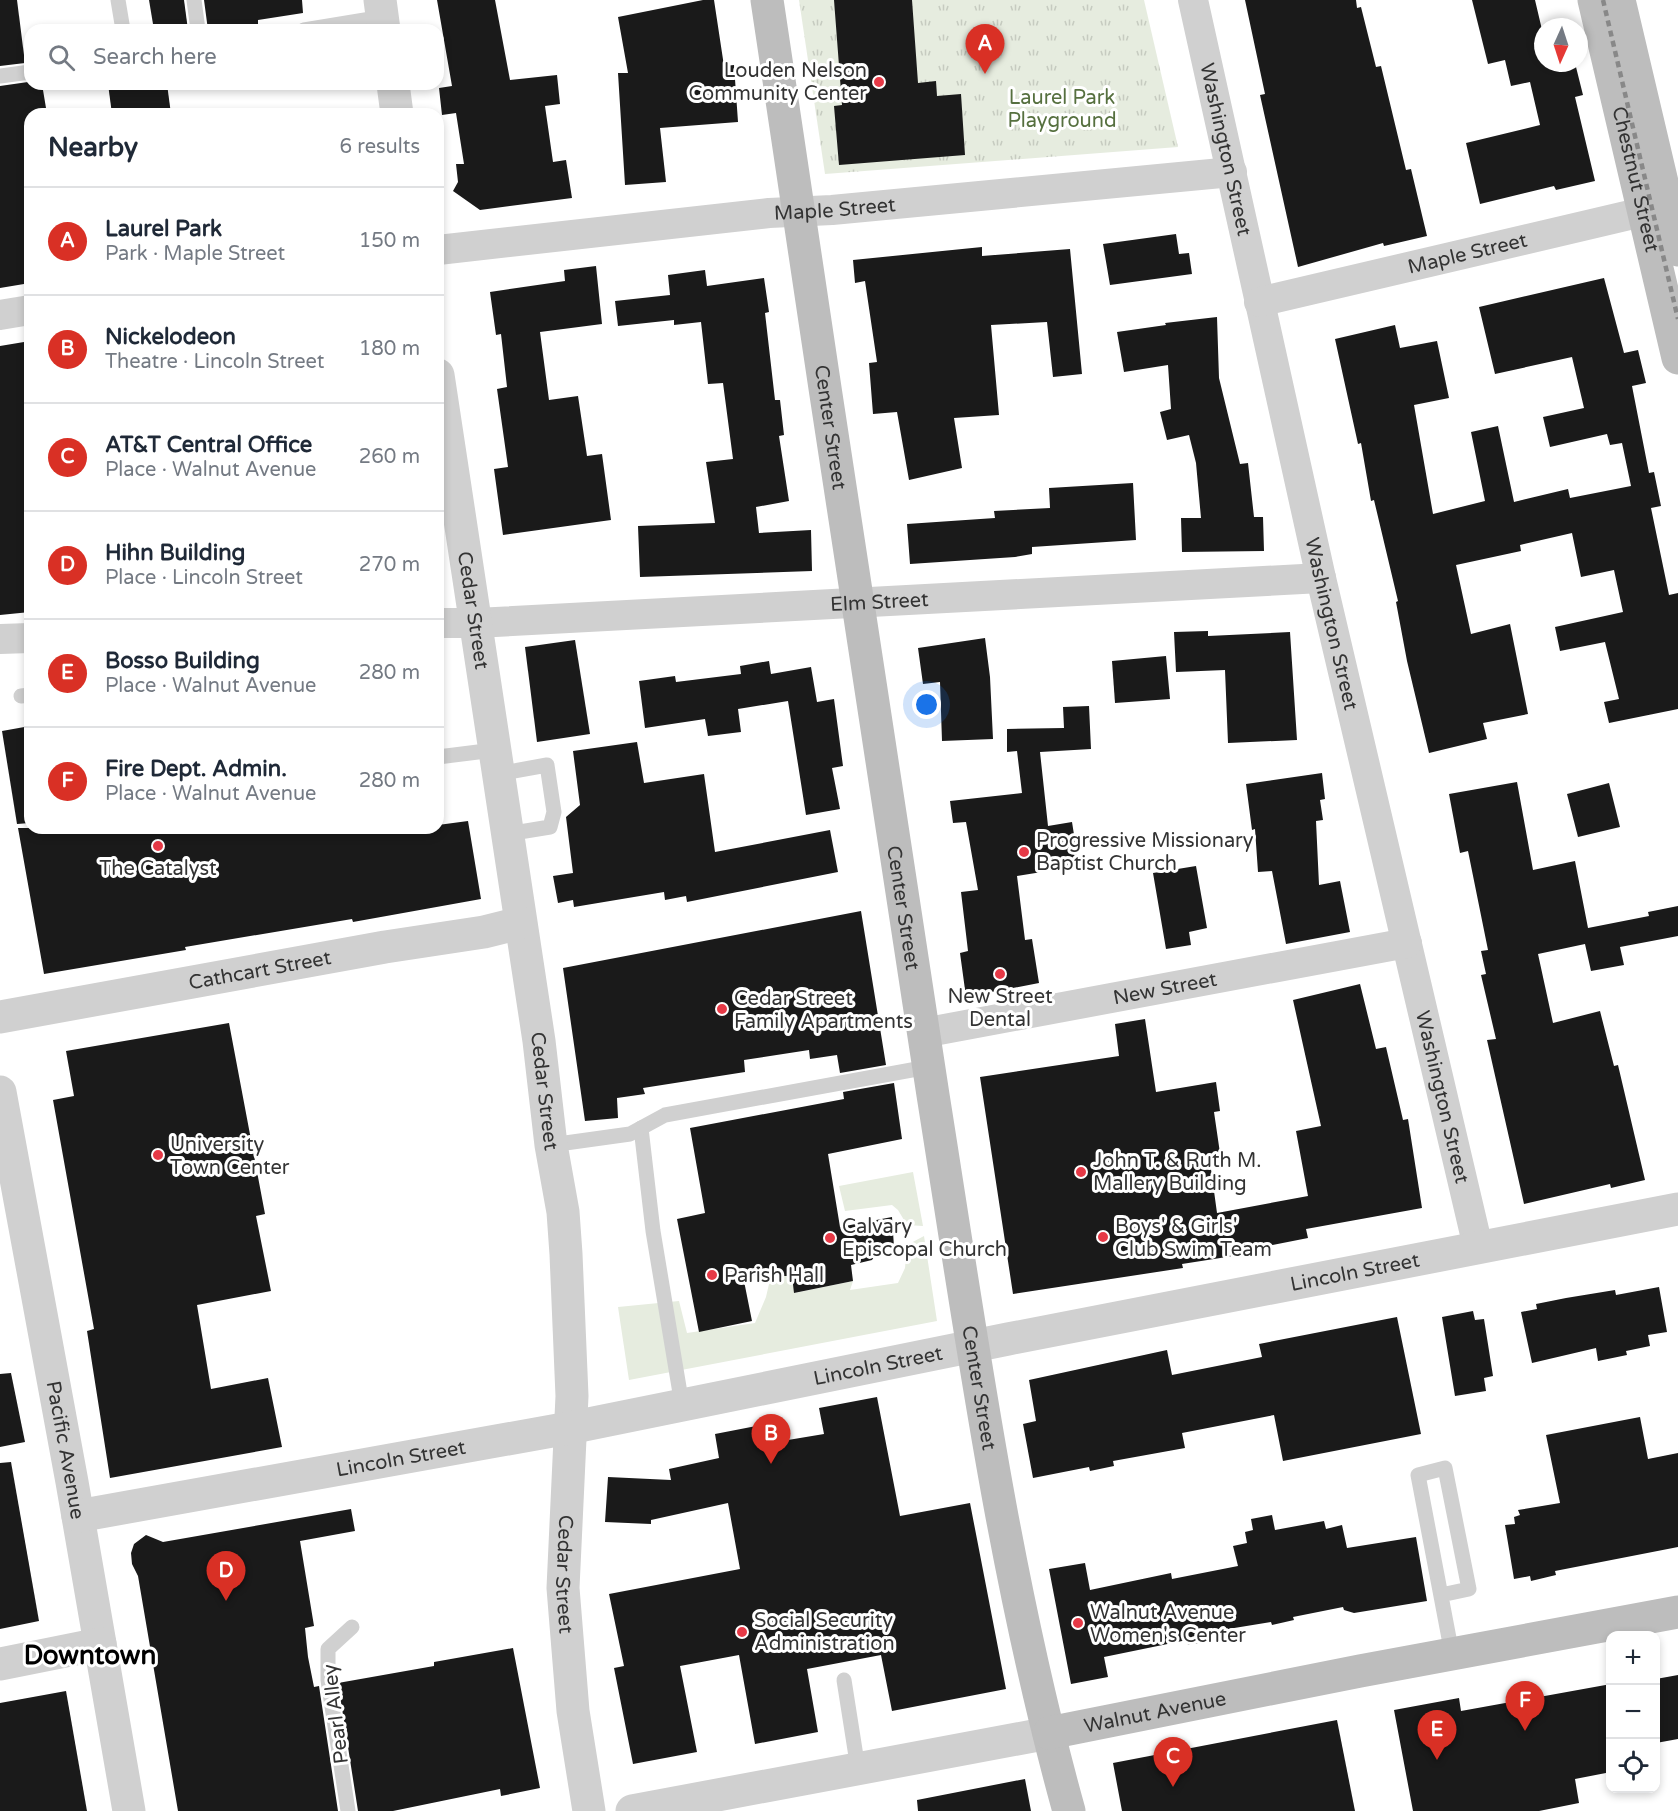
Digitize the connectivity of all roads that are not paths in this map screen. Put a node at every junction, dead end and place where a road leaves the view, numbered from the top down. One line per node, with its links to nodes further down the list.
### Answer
1 (118, 0): 8 (lane)
2 (194, 0): 9 (lane)
3 (767, 0): 17 (main road, Center Street)
4 (1193, 0): 15 (street, Washington Street)
5 (1594, 0): 16 (main road, Chestnut Street)
6 (1619, 0): 16 (main road, Chestnut Street)
7 (382, 16): 10 (lane)
8 (122, 24)
9 (197, 24)
10 (337, 24)
11 (24, 73): 12 (lane)
12 (0, 76)
13 (394, 90): 14 (street)
14 (396, 108)
15 (1232, 172): 17 (street, Maple Street); 20 (street, Washington Street)
16 (1663, 207): 19 (main road, Chestnut Street); 20 (street, Maple Street); 23 (main road, Chestnut Street)
17 (798, 210): 18 (street, Maple Street); 26 (main road, Center Street)
18 (444, 249)
19 (1678, 250)
20 (1259, 303): 25 (street, Washington Street)
21 (24, 311): 22 (street)
22 (0, 315)
23 (1678, 358)
24 (444, 414): 28 (street, Cedar Street)
25 (1321, 578): 26 (street, Elm Street); 35 (street, Washington Street)
26 (857, 602): 28 (street, Elm Street); 37 (main road, Center Street)
27 (444, 623): 28 (street, Elm Street)
28 (476, 623): 32 (street, Cedar Street)
29 (24, 638): 30 (street)
30 (0, 639)
31 (444, 758): 32 (lane)
32 (495, 762): 33 (street, Cedar Street); 33 (lane)
33 (507, 834): 34 (street, Cedar Street)
34 (520, 923): 36 (street, Cathcart Street); 41 (street, Cedar Street)
35 (1407, 943): 37 (street, New Street); 43 (street, Washington Street)
36 (0, 1017)
37 (923, 1033): 38 (main road, Center Street)
38 (928, 1067): 40 (lane); 44 (main road, Center Street)
39 (0, 1092): 47 (street, Pacific Avenue)
40 (641, 1128): 41 (lane); 45 (lane)
41 (551, 1145): 46 (street, Cedar Street)
42 (1678, 1209): 43 (street, Lincoln Street)
43 (1478, 1247): 44 (street, Lincoln Street)
44 (972, 1346): 45 (street, Lincoln Street); 55 (main road, Center Street)
45 (682, 1405): 46 (street, Lincoln Street)
46 (569, 1428): 47 (street, Lincoln Street); 59 (street, Cedar Street)
47 (78, 1516): 51 (street, Pacific Avenue)
48 (1441, 1595): 48 (lane); 52 (lane)
49 (1678, 1612): 52 (main road, Walnut Avenue)
50 (352, 1626): 58 (lane, Pearl Alley)
51 (100, 1644): 53 (street); 57 (street, Pacific Avenue)
52 (1452, 1654): 55 (main road, Walnut Avenue)
53 (0, 1664)
54 (844, 1680): 56 (lane)
55 (1049, 1733): 56 (street, Walnut Avenue); 61 (main road, Center Street)
56 (858, 1769): 60 (street, Walnut Avenue)
57 (129, 1811)
58 (348, 1811)
59 (589, 1811)
60 (632, 1811)
61 (1069, 1811)

